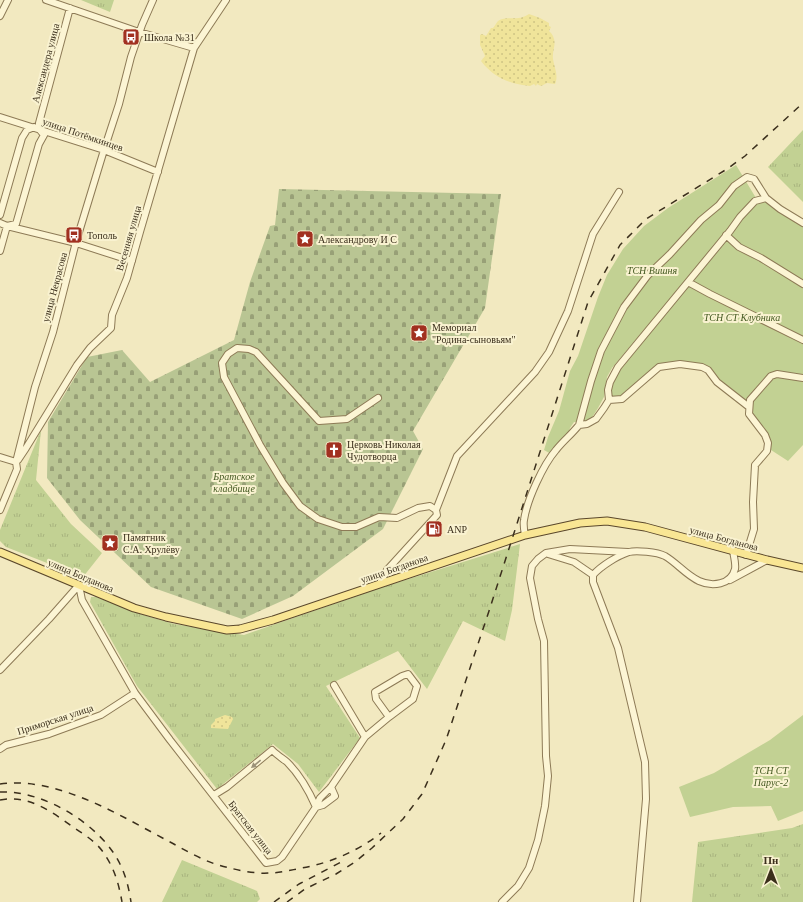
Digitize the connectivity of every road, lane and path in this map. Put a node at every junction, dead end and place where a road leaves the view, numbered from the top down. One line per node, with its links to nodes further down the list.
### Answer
1 (8, 0): 6 (street)
2 (46, 0): 5 (street)
3 (153, 0): 7 (street, улица Некрасова)
4 (226, 0): 8 (street, Весенняя улица)
5 (70, 8): 7 (street); 10 (street, Александера улица)
6 (0, 16)
7 (139, 32): 8 (street); 11 (street, улица Некрасова)
8 (194, 48): 12 (street, Весенняя улица)
9 (0, 117): 10 (street, улица Потёмкинцев)
10 (37, 126): 11 (street, улица Потёмкинцев); 15 (street, Александера улица); 19 (street, Александера улица)
11 (104, 150): 12 (street, улица Потёмкинцев); 21 (street, улица Некрасова)
12 (158, 172): 23 (street, Весенняя улица)
13 (619, 192): 35 (street)
14 (766, 198): 18 (street); 20 (street); 31 (street)
15 (0, 215)
16 (0, 219): 19 (street)
17 (0, 223): 19 (street)
18 (803, 223)
19 (7, 226): 21 (street); 22 (street, Александера улица)
20 (726, 236): 24 (street); 25 (street)
21 (76, 242): 23 (street); 33 (street, улица Некрасова)
22 (0, 251)
23 (132, 260): 33 (street, Весенняя улица)
24 (688, 282): 26 (street); 29 (street)
25 (803, 284)
26 (803, 340)
27 (803, 378): 30 (street)
28 (378, 398): 35 (street)
29 (609, 400): 30 (street); 31 (street)
30 (749, 407): 41 (street)
31 (579, 425): 36 (street)
32 (0, 457): 33 (street)
33 (16, 462): 34 (street, улица Некрасова)
34 (0, 510)
35 (436, 510): 46 (street)
36 (525, 535): 37 (main road, улица Богданова); 46 (main road, улица Богданова)
37 (733, 551): 41 (main road, улица Богданова); 45 (street)
38 (0, 552): 47 (main road, улица Богданова)
39 (629, 552): 40 (street); 44 (street); 45 (street)
40 (546, 554): 44 (street); 56 (street)
41 (746, 555): 42 (main road, улица Богданова)
42 (767, 560): 43 (main road, улица Богданова); 45 (street)
43 (803, 568)
44 (593, 575): 57 (street)
45 (728, 580)
46 (380, 583): 47 (main road, улица Богданова)
47 (79, 585): 48 (street); 50 (street, Братская улица)
48 (0, 670)
49 (334, 685): 52 (street)
50 (135, 693): 53 (street, Приморская улица); 54 (street, Братская улица)
51 (389, 717): 51 (street); 52 (street)
52 (365, 738): 55 (street)
53 (0, 749)
54 (214, 795): 55 (street, Братская улица, one-way to 54); 55 (street, Братская улица)
55 (316, 807)
56 (502, 902)
57 (637, 902)

